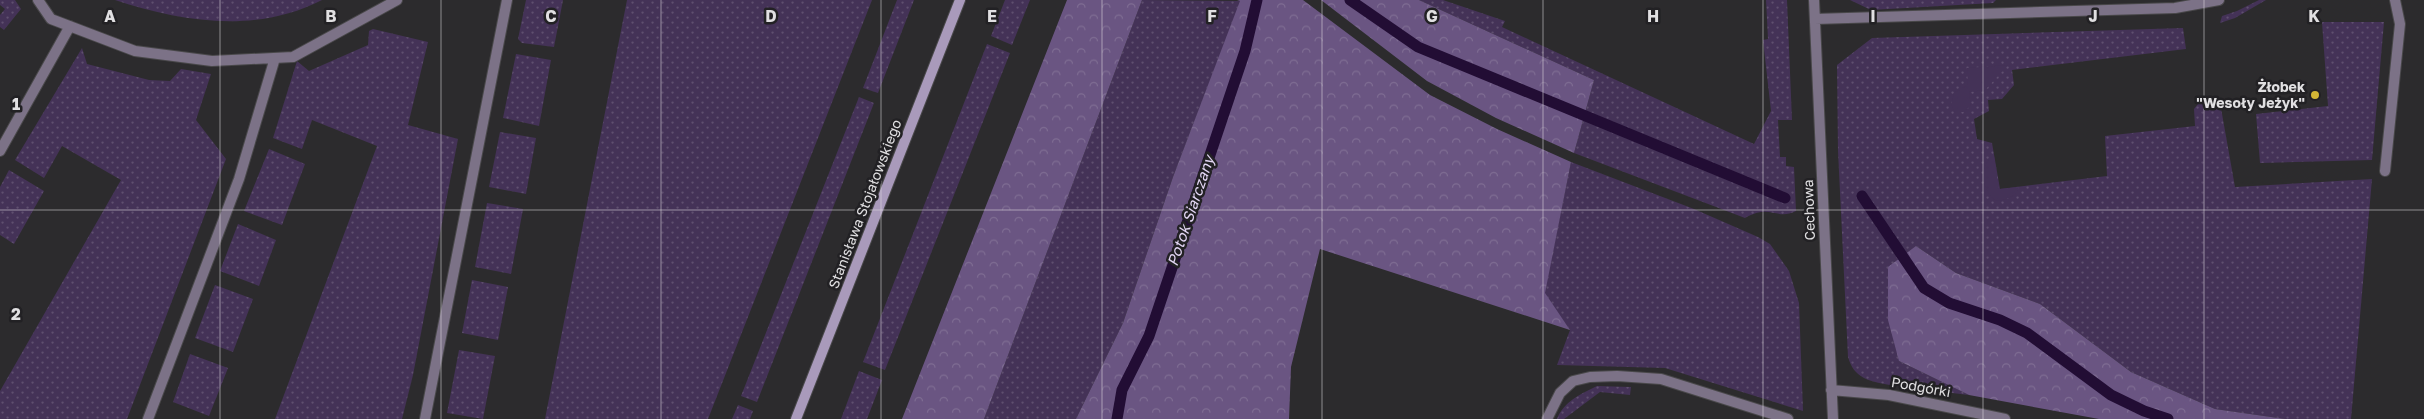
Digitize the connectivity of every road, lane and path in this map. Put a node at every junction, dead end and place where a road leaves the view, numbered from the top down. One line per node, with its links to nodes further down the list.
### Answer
1 (38, 0): 9 (street)
2 (397, 0): 10 (street)
3 (507, 0): 15 (street)
4 (960, 0): 16 (street, Stanisława Stojałowskiego)
5 (1814, 0): 8 (street, Cechowa)
6 (2219, 0): 8 (street)
7 (2395, 0): 12 (street)
8 (1815, 19): 13 (street, Cechowa)
9 (70, 26): 10 (street); 11 (street)
10 (275, 58): 14 (street)
11 (0, 151)
12 (2385, 172)
13 (1831, 390): 19 (street, Cechowa); 20 (street, Podgórki)
14 (148, 419)
15 (425, 419)
16 (796, 419)
17 (1548, 419): 18 (street)
18 (1788, 419)
19 (1833, 419)
20 (2005, 419)

